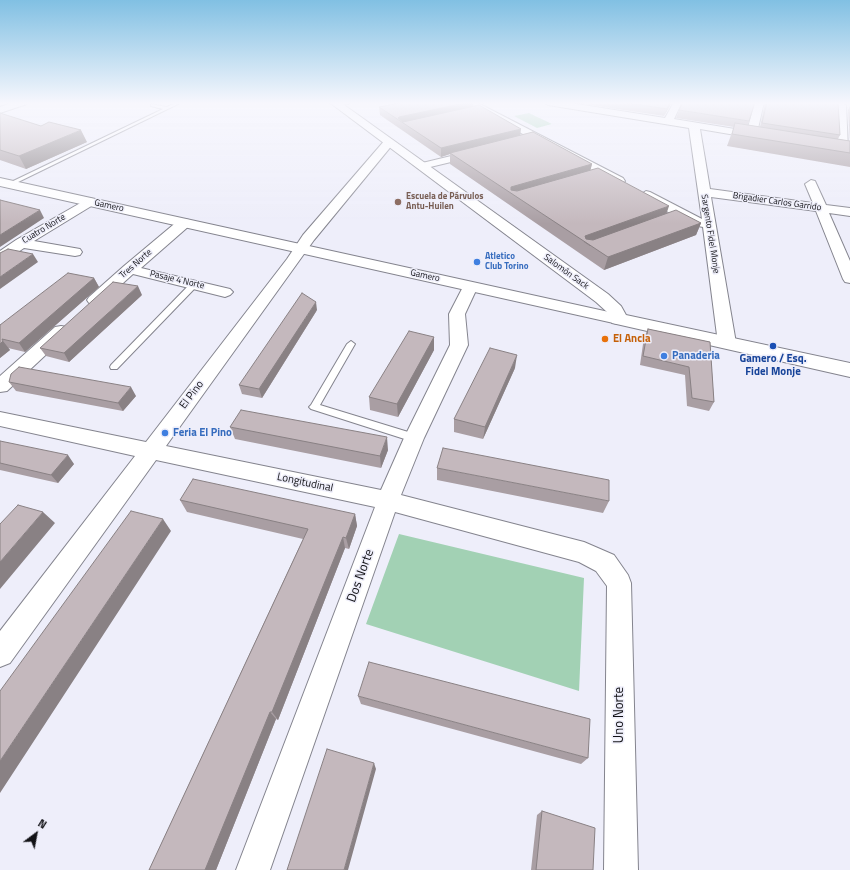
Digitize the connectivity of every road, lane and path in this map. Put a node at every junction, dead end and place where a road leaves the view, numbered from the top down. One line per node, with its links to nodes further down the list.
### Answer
1 (389, 142): 19 (street, El Pino)
2 (93, 143): 8 (lane)
3 (390, 143): 7 (main road, Salomón Sack)
4 (546, 143): 14 (street)
5 (697, 143): 10 (street, Sargento Fidel Monje)
6 (485, 150): 7 (street)
7 (422, 166): 28 (main road, Salomón Sack)
8 (5, 183): 11 (main road, Gamero)
9 (811, 184): 12 (street)
10 (704, 192): 12 (street, Brigadier Carlos Garrido); 17 (street, Sargento Fidel Monje)
11 (89, 202): 16 (main road, Gamero); 18 (street, Cuatro Norte)
12 (820, 208): 13 (street, Brigadier Carlos Garrido); 23 (street)
13 (850, 212)
14 (683, 215): 15 (lane); 17 (street)
15 (670, 220)
16 (184, 223): 19 (main road, Gamero); 22 (street, Tres Norte)
17 (709, 225): 30 (street, Sargento Fidel Monje)
18 (22, 243): 20 (street); 21 (street, Cuatro Norte)
19 (301, 248): 25 (main road, Gamero); 37 (street, El Pino)
20 (75, 252)
21 (0, 258)
22 (129, 269): 24 (street, Pasaje 4 Norte); 27 (street, Tres Norte)
23 (850, 279)
24 (194, 284): 26 (street, Pasaje 4 Norte); 32 (lane)
25 (470, 286): 28 (main road, Gamero); 36 (street, Dos Norte)
26 (225, 292)
27 (82, 312)
28 (618, 319): 30 (main road, Gamero)
29 (70, 322): 34 (street)
30 (727, 343): 33 (main road, Gamero)
31 (351, 344): 36 (lane)
32 (114, 367)
33 (850, 370)
34 (0, 386)
35 (0, 419): 37 (street, Longitudinal)
36 (414, 438): 38 (street, Dos Norte)
37 (150, 451): 38 (street, Longitudinal); 40 (street, El Pino)
38 (388, 501): 39 (street, Longitudinal); 41 (street, Dos Norte)
39 (605, 563): 42 (street, Uno Norte)
40 (0, 653)
41 (253, 870)
42 (621, 870)

